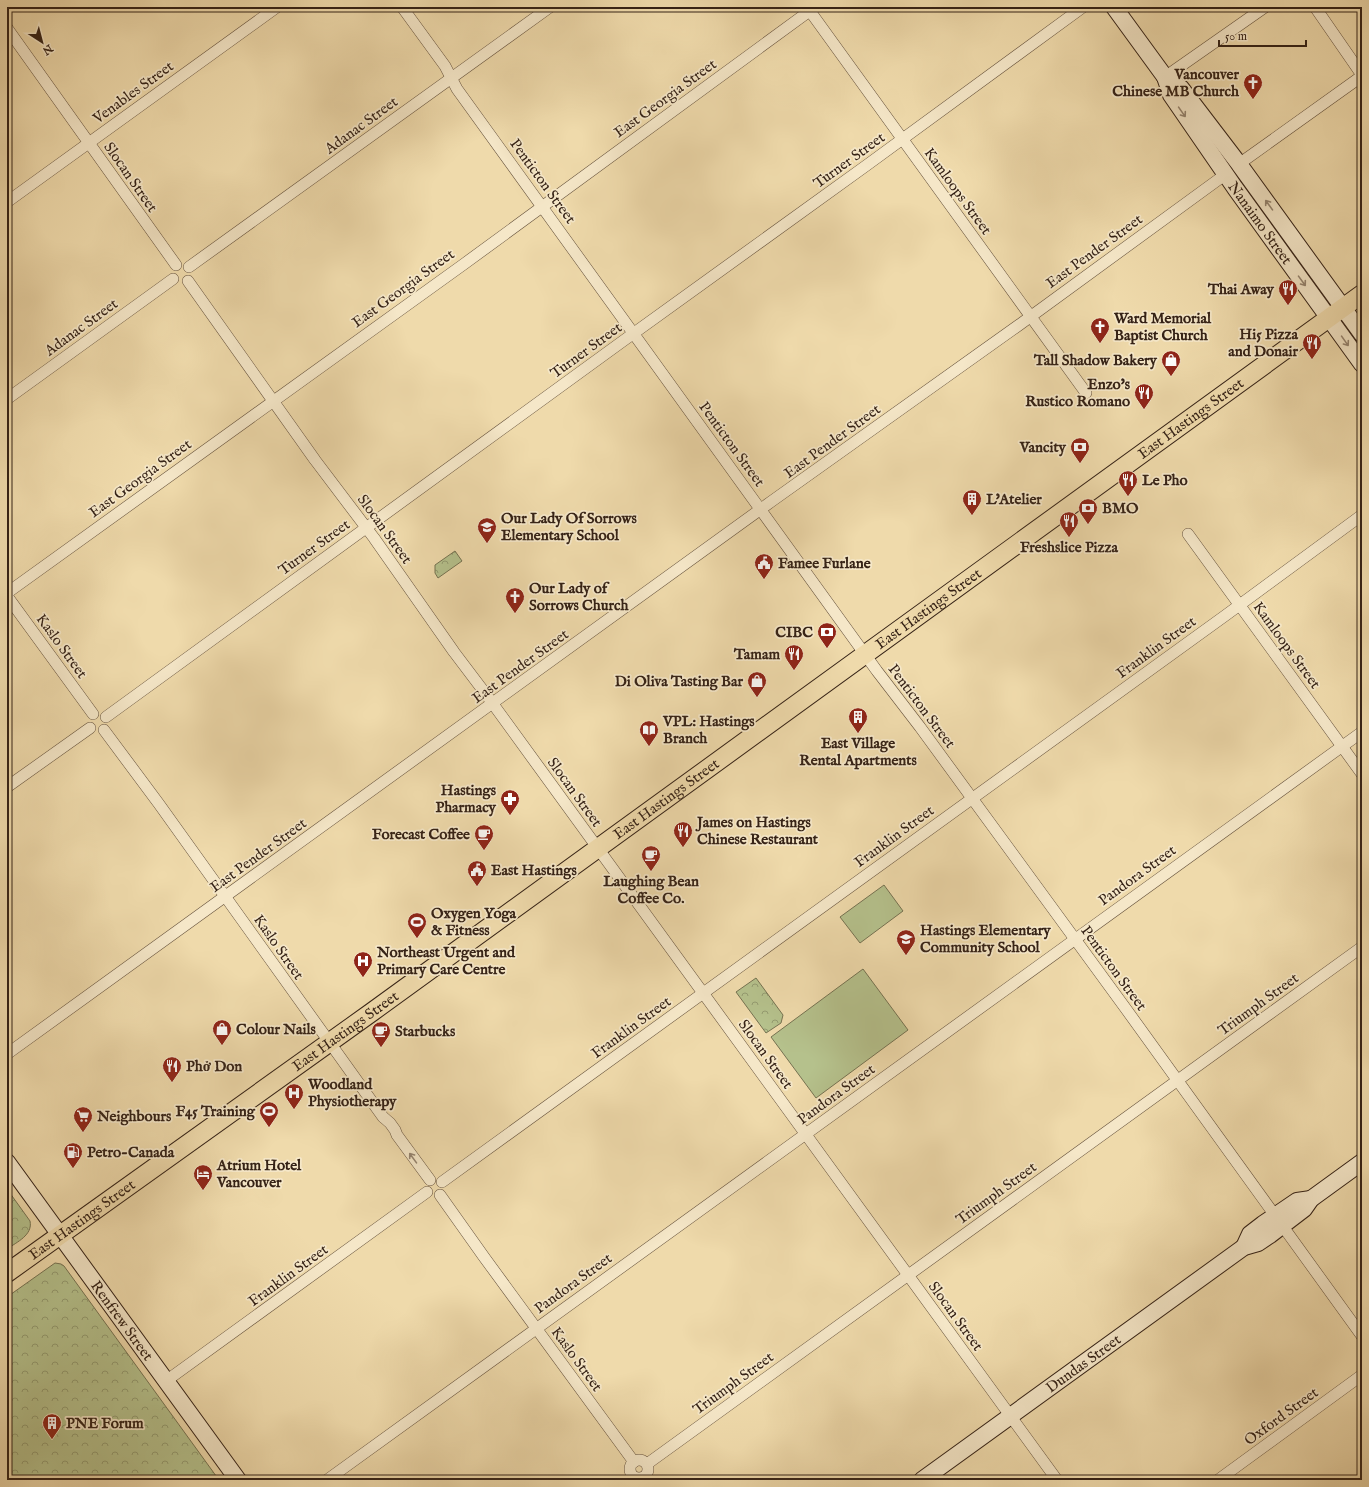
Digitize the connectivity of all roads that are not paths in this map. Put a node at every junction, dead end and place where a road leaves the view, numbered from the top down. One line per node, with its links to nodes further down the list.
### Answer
1 (277, 7): 14 (street, Venables Street)
2 (402, 7): 12 (street, Penticton Street)
3 (550, 7): 12 (street, Adanac Street)
4 (1084, 7): 13 (street, Turner Street)
5 (1114, 7): 11 (street, Nanaimo Street)
6 (1265, 7): 11 (street)
7 (1315, 7): 10 (street)
8 (811, 8): 13 (street, Kamloops Street); 18 (street, East Georgia Street)
9 (7, 28): 14 (street, Slocan Street)
10 (1362, 76): 15 (street)
11 (1165, 77): 15 (street, Nanaimo Street); 16 (street, Nanaimo Street, one-way to 16)
12 (452, 78): 18 (street, Penticton Street); 20 (street, Adanac Street)
13 (903, 140): 25 (street, Kamloops Street); 26 (street, Turner Street)
14 (89, 143): 17 (street, Venables Street); 19 (street, Slocan Street)
15 (1239, 164): 24 (street, Nanaimo Street, one-way to 15)
16 (1226, 174): 24 (street, Nanaimo Street, one-way to 24); 25 (street, East Pender Street)
17 (7, 202)
18 (542, 206): 26 (street, Penticton Street); 31 (street, East Georgia Street)
19 (176, 265): 20 (street); 21 (street)
20 (189, 267): 22 (street)
21 (173, 279): 22 (street); 30 (street, Adanac Street)
22 (188, 282): 31 (street, Slocan Street)
23 (1362, 294): 24 (main road, East Hastings Street)
24 (1336, 313): 27 (street, Nanaimo Street); 28 (street, Nanaimo Street, one-way to 28); 39 (main road, East Hastings Street)
25 (1030, 316): 29 (street, Kamloops Street); 32 (street, East Pender Street)
26 (633, 334): 32 (street, Penticton Street); 34 (street, Turner Street)
27 (1362, 334)
28 (1362, 364)
29 (1086, 393)
30 (7, 399)
31 (273, 400): 34 (street, Slocan Street); 36 (street, East Georgia Street)
32 (761, 509): 39 (street, Penticton Street); 40 (street, East Pender Street)
33 (1362, 514): 38 (street, Franklin Street)
34 (366, 527): 40 (street, Slocan Street); 42 (street, Turner Street)
35 (1188, 534): 38 (street, Kamloops Street)
36 (7, 593)
37 (7, 596): 41 (street, Kaslo Street)
38 (1240, 605): 46 (street, Kamloops Street); 49 (street, Franklin Street)
39 (865, 654): 49 (street, Penticton Street); 50 (main road, East Hastings Street)
40 (493, 704): 50 (street, Slocan Street); 51 (street, East Pender Street)
41 (93, 714): 42 (street); 43 (street)
42 (106, 717): 44 (street)
43 (90, 728): 44 (street); 48 (street)
44 (104, 730): 51 (street, Kaslo Street)
45 (1362, 732): 46 (street, Pandora Street)
46 (1342, 746): 47 (street, Kamloops Street); 52 (street, Pandora Street)
47 (1362, 774)
48 (7, 787)
49 (972, 798): 52 (street, Penticton Street); 54 (street, Franklin Street)
50 (597, 848): 54 (street, Slocan Street); 55 (main road, East Hastings Street)
51 (225, 897): 55 (street, Kaslo Street); 56 (street, East Pender Street)
52 (1074, 940): 57 (street, Penticton Street); 58 (street, Pandora Street)
53 (1362, 947): 57 (street, Triumph Street)
54 (703, 993): 58 (street, Slocan Street); 62 (street, Franklin Street)
55 (329, 1042): 61 (street, Kaslo Street, one-way to 55); 66 (main road, East Hastings Street)
56 (7, 1054)
57 (1178, 1081): 65 (street, Penticton Street); 68 (street, Triumph Street)
58 (805, 1134): 68 (street, Slocan Street); 69 (street, Pandora Street)
59 (7, 1162): 66 (street, Renfrew Street)
60 (1362, 1162): 65 (street, Dundas Street)
61 (430, 1180): 62 (street); 63 (street)
62 (442, 1182): 64 (street)
63 (427, 1192): 64 (street); 72 (street, Franklin Street)
64 (440, 1195): 69 (street, Kaslo Street)
65 (1278, 1221): 70 (street, Penticton Street); 73 (street, Dundas Street)
66 (60, 1235): 67 (main road, East Hastings Street); 72 (street, Renfrew Street)
67 (7, 1273)
68 (908, 1275): 73 (street, Slocan Street); 75 (street, Triumph Street)
69 (536, 1328): 74 (street, Kaslo Street); 79 (street, Pandora Street)
70 (1362, 1336)
71 (1362, 1375): 82 (street, Oxford Street)
72 (166, 1381): 78 (street, Renfrew Street)
73 (1010, 1416): 80 (street, Dundas Street); 81 (street, Slocan Street)
74 (634, 1462): 75 (street); 76 (street)
75 (647, 1464): 77 (street)
76 (628, 1477): 77 (street)
77 (646, 1478)
78 (238, 1480)
79 (327, 1480)
80 (922, 1480)
81 (1057, 1480)
82 (1218, 1480)

